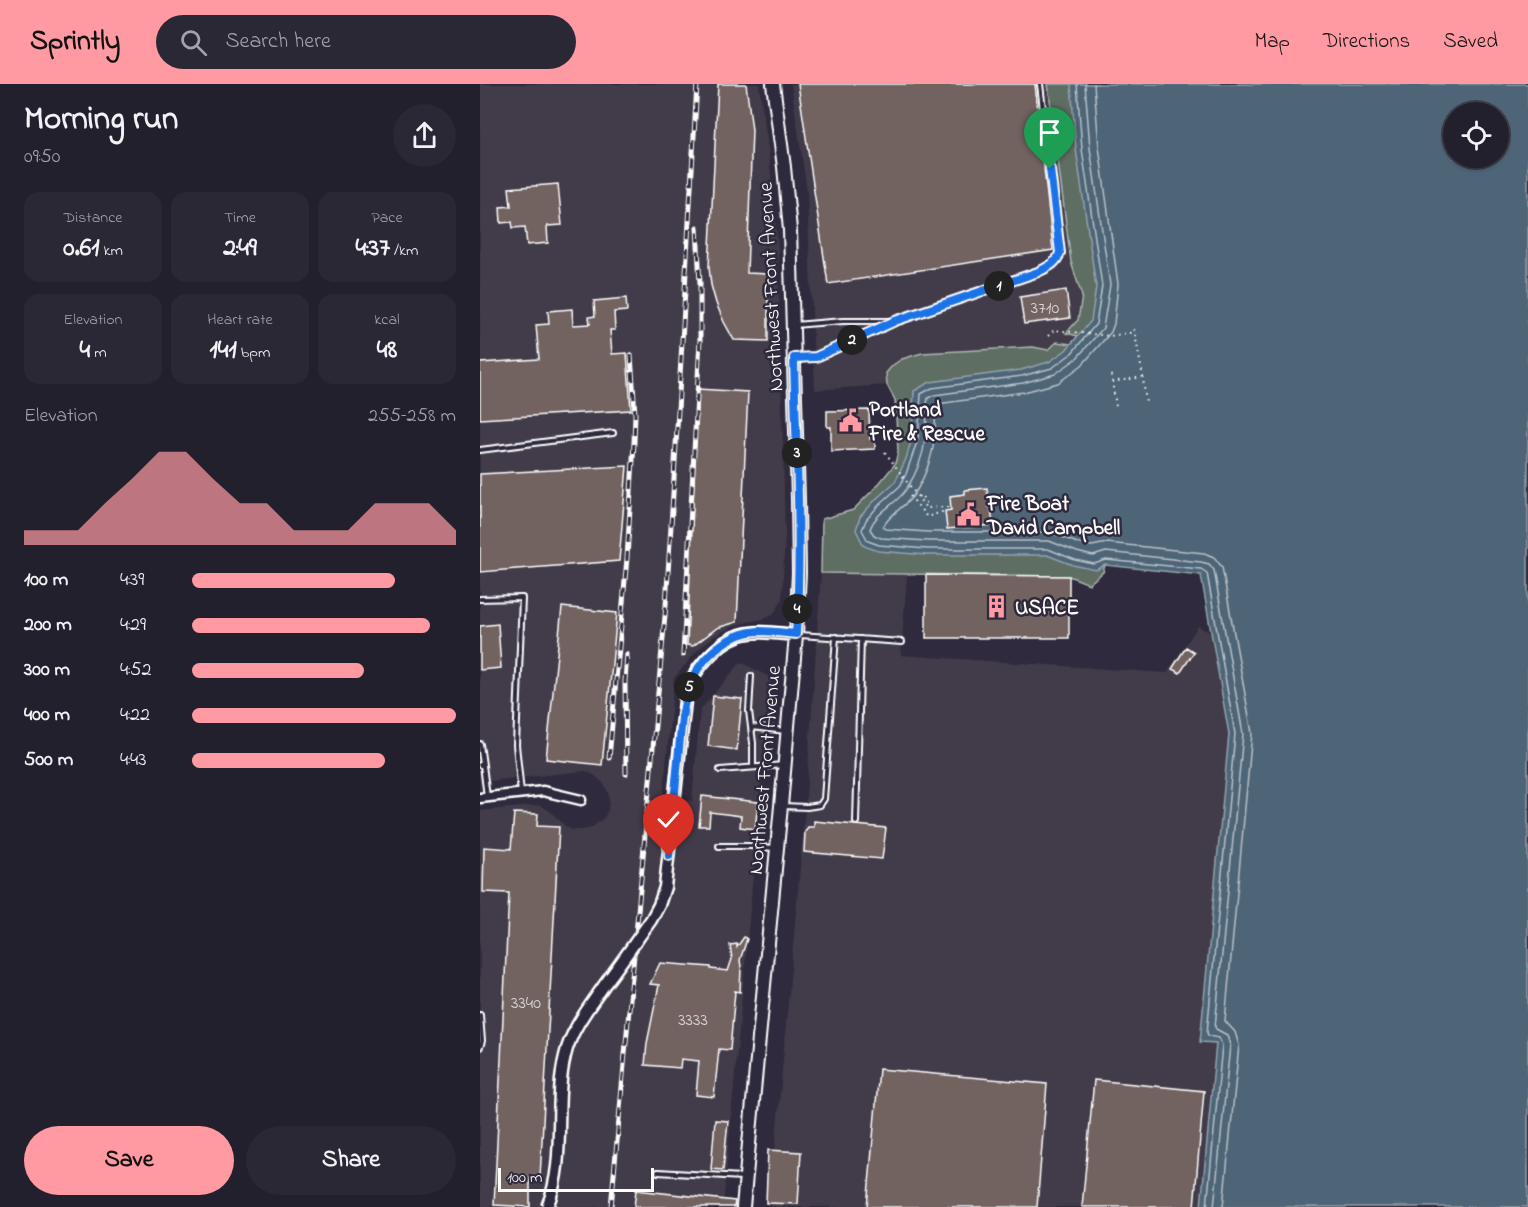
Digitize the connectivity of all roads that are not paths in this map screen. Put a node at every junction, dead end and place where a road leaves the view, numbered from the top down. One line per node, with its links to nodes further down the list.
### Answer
1 (772, 84): 4 (main road, Northwest Front Avenue)
2 (1040, 84): 3 (lane)
3 (895, 321): 4 (lane); 5 (lane)
4 (793, 325): 5 (main road, Northwest Front Avenue)
5 (794, 358): 9 (main road, Northwest Front Avenue)
6 (614, 434): 7 (lane)
7 (480, 450)
8 (480, 599): 21 (lane)
9 (796, 634): 10 (lane); 15 (main road, Northwest Front Avenue); 32 (street, bridge)
10 (836, 637): 11 (lane); 24 (lane)
11 (861, 639): 12 (lane); 25 (lane)
12 (902, 642)
13 (751, 676): 14 (lane)
14 (751, 727): 15 (lane); 19 (lane)
15 (787, 731): 18 (main road, Northwest Front Avenue)
16 (480, 744): 17 (lane)
17 (481, 765): 22 (lane)
18 (784, 765): 19 (lane); 24 (main road, Northwest Front Avenue)
19 (753, 767): 20 (lane)
20 (720, 770)
21 (521, 793): 22 (street); 23 (street)
22 (484, 797)
23 (581, 800)
24 (781, 806): 27 (main road, Northwest Front Avenue)
25 (856, 822)
26 (719, 846): 27 (lane)
27 (777, 848): 31 (main road, Northwest Front Avenue)
28 (480, 1015): 29 (lane)
29 (480, 1047)
30 (658, 1172): 31 (lane)
31 (746, 1177): 33 (main road, Northwest Front Avenue)
32 (547, 1207)
33 (743, 1207)

